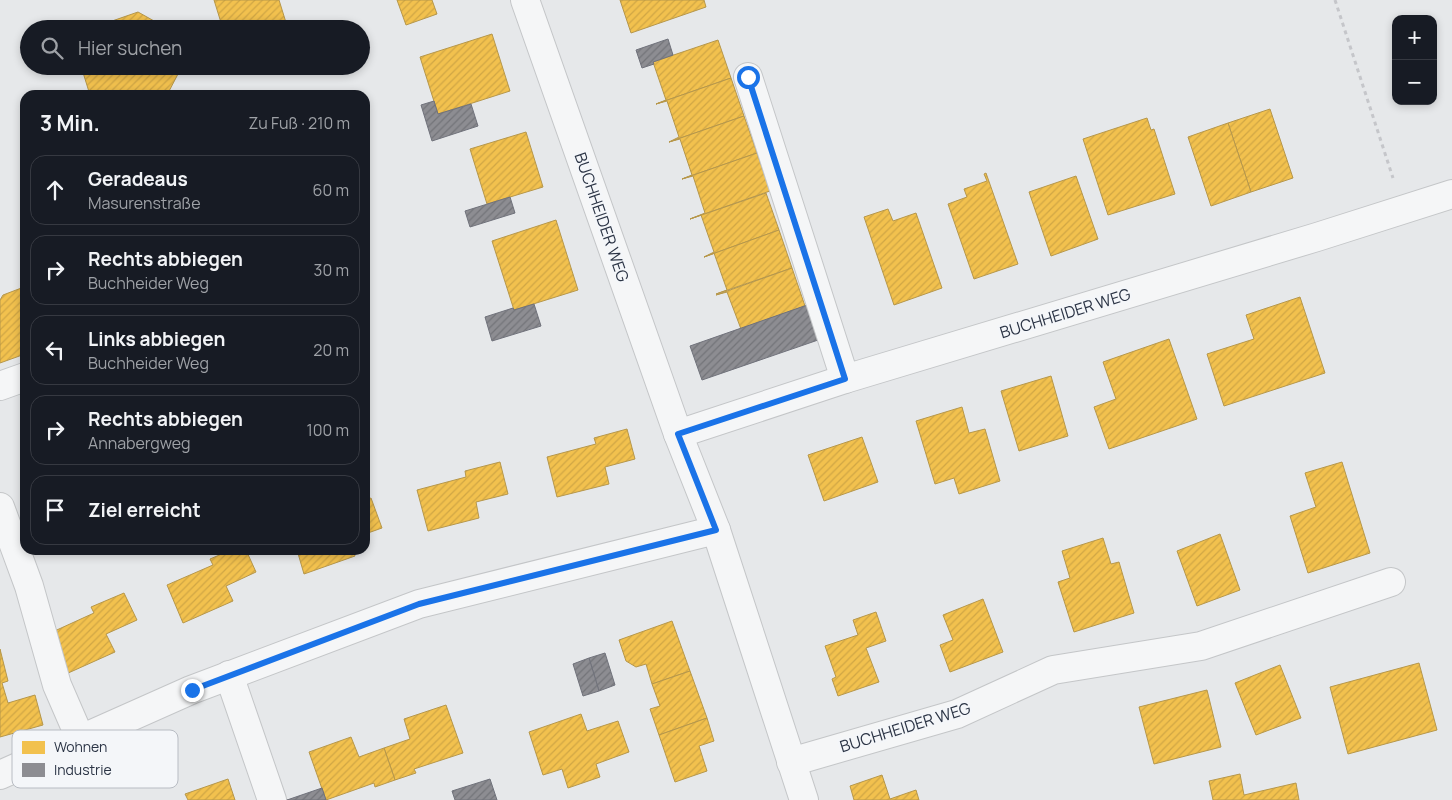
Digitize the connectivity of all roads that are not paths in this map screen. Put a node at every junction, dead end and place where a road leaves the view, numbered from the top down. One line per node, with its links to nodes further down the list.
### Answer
1 (525, 0): 7 (street, BUCHHEIDER WEG)
2 (748, 77): 5 (street)
3 (1452, 194): 5 (street, BUCHHEIDER WEG)
4 (20, 379): 6 (street)
5 (845, 379): 7 (street, BUCHHEIDER WEG)
6 (0, 386)
7 (678, 434): 9 (street, BUCHHEIDER WEG)
8 (0, 507): 12 (street)
9 (716, 530): 11 (street); 14 (street, BUCHHEIDER WEG)
10 (1391, 582): 14 (street, BUCHHEIDER WEG)
11 (229, 675): 13 (street); 17 (street)
12 (76, 730)
13 (99, 730)
14 (791, 762): 18 (street, BUCHHEIDER WEG)
15 (12, 769): 16 (street)
16 (0, 775)
17 (272, 800)
18 (804, 800)

